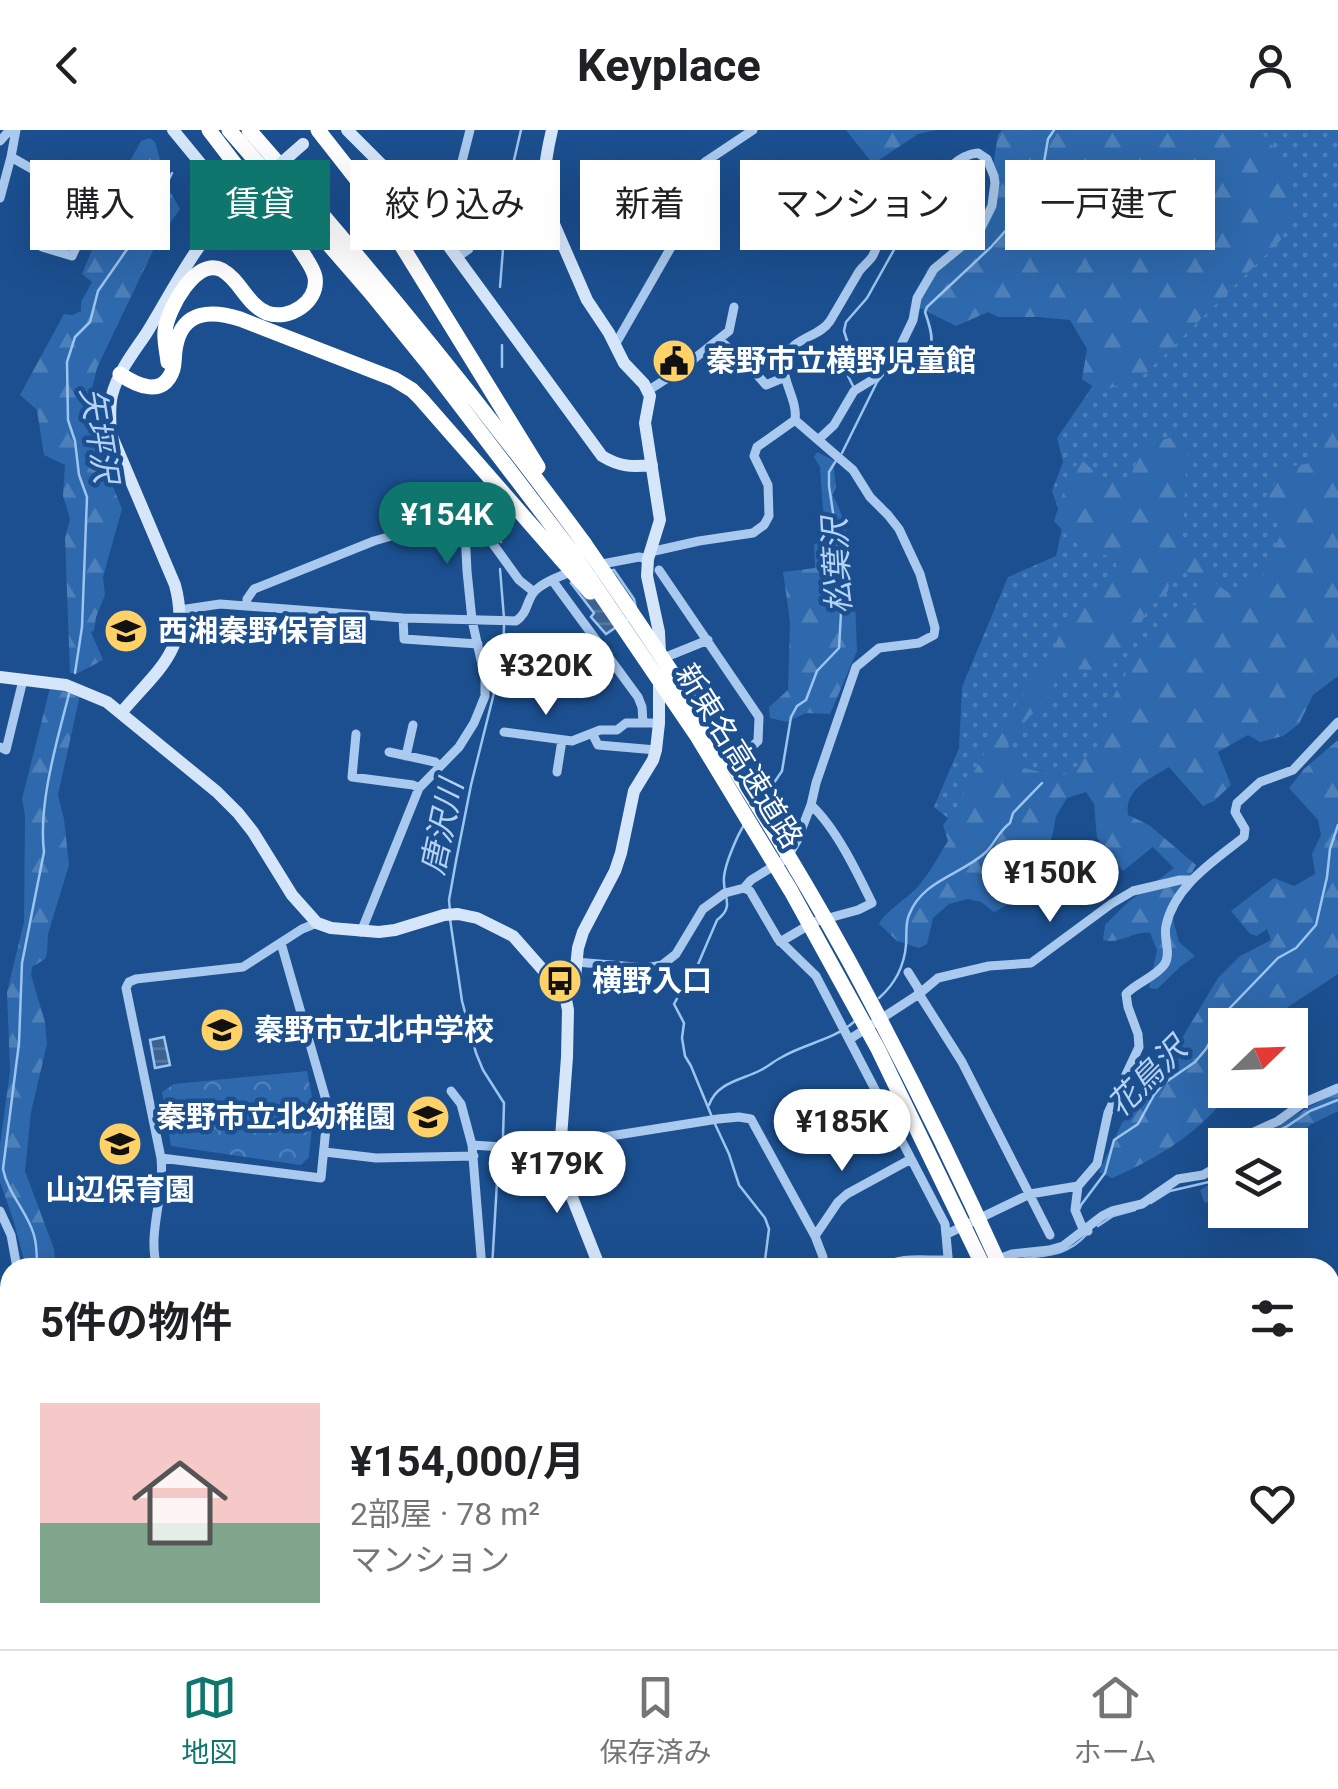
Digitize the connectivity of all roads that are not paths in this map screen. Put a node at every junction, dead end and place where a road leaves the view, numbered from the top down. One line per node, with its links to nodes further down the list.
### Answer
1 (173, 130): 13 (street)
2 (209, 130): 23 (highway)
3 (230, 130): 30 (highway, 新東名高速道路)
4 (249, 130): 30 (highway, 新東名高速道路)
5 (346, 130): 19 (street)
6 (470, 130): 19 (street)
7 (552, 130): 22 (street)
8 (753, 130): 22 (street)
9 (15, 132): 11 (street); 12 (street)
10 (311, 136): 14 (street, bridge); 30 (highway)
11 (0, 140)
12 (12, 157): 15 (street); 17 (street)
13 (202, 160)
14 (284, 160)
15 (30, 168)
16 (65, 187): 16 (street)
17 (0, 198)
18 (195, 250): 23 (street)
19 (458, 256): 28 (street)
20 (734, 307): 21 (street)
21 (719, 340): 24 (street); 25 (street)
22 (614, 345): 25 (street)
23 (120, 374): 30 (highway); 36 (street)
24 (785, 377): 26 (street); 27 (street)
25 (649, 390): 28 (street)
26 (795, 420): 27 (street); 31 (street)
27 (819, 439): 61 (street)
28 (652, 465): 31 (street)
29 (469, 520): 34 (street); 35 (street); 38 (street)
30 (572, 551): 95 (highway, 新東名高速道路, bridge); 96 (highway, 新東名高速道路, bridge)
31 (649, 555): 33 (street); 41 (street)
32 (659, 570): 39 (street)
33 (552, 580): 34 (street); 46 (street)
34 (534, 592): 38 (street)
35 (246, 605): 36 (street); 37 (street)
36 (180, 610): 44 (street)
37 (404, 618): 38 (street); 40 (street)
38 (472, 620): 40 (street)
39 (708, 640): 41 (street); 59 (street)
40 (478, 644): 57 (street)
41 (661, 659): 47 (street)
42 (0, 677): 43 (street)
43 (23, 680): 44 (street); 53 (street)
44 (121, 713): 64 (street)
45 (1338, 722): 62 (street)
46 (643, 723): 47 (street); 50 (street)
47 (660, 723): 54 (street)
48 (413, 725): 56 (street)
49 (504, 732): 52 (street)
50 (592, 733): 52 (street); 54 (street)
51 (356, 734): 60 (street)
52 (562, 740): 58 (street)
53 (0, 747)
54 (656, 750): 68 (street)
55 (389, 752): 56 (street)
56 (406, 756): 57 (street)
57 (440, 766): 60 (street)
58 (558, 772)
59 (718, 778)
60 (418, 788): 65 (street)
61 (811, 804): 63 (street); 66 (street)
62 (1190, 880): 71 (street); 82 (street)
63 (744, 888): 66 (street); 68 (street)
64 (318, 923): 65 (street); 67 (street)
65 (360, 932): 70 (street)
66 (780, 942): 72 (street)
67 (282, 943): 78 (street); 79 (street)
68 (576, 962): 70 (street)
69 (908, 972): 71 (street)
70 (564, 994): 76 (street)
71 (918, 994): 72 (street); 83 (street)
72 (848, 1037): 80 (street)
73 (1338, 1088): 75 (street)
74 (451, 1090): 77 (street)
75 (1261, 1128)
76 (560, 1148): 77 (street); 88 (street); 92 (street)
77 (473, 1150): 78 (street); 91 (street)
78 (325, 1152): 79 (street)
79 (161, 1158): 90 (street)
80 (911, 1160): 86 (street); 88 (street)
81 (1208, 1172): 85 (street)
82 (1078, 1186): 83 (street); 85 (street)
83 (1030, 1194): 86 (street); 87 (street)
84 (0, 1211): 89 (street)
85 (1086, 1230): 97 (street)
86 (946, 1234): 94 (street)
87 (1050, 1235)
88 (815, 1236): 93 (street)
89 (15, 1258)
90 (155, 1258)
91 (481, 1258)
92 (596, 1258)
93 (823, 1258)
94 (947, 1258)
95 (975, 1258)
96 (997, 1258)
97 (1003, 1258)

